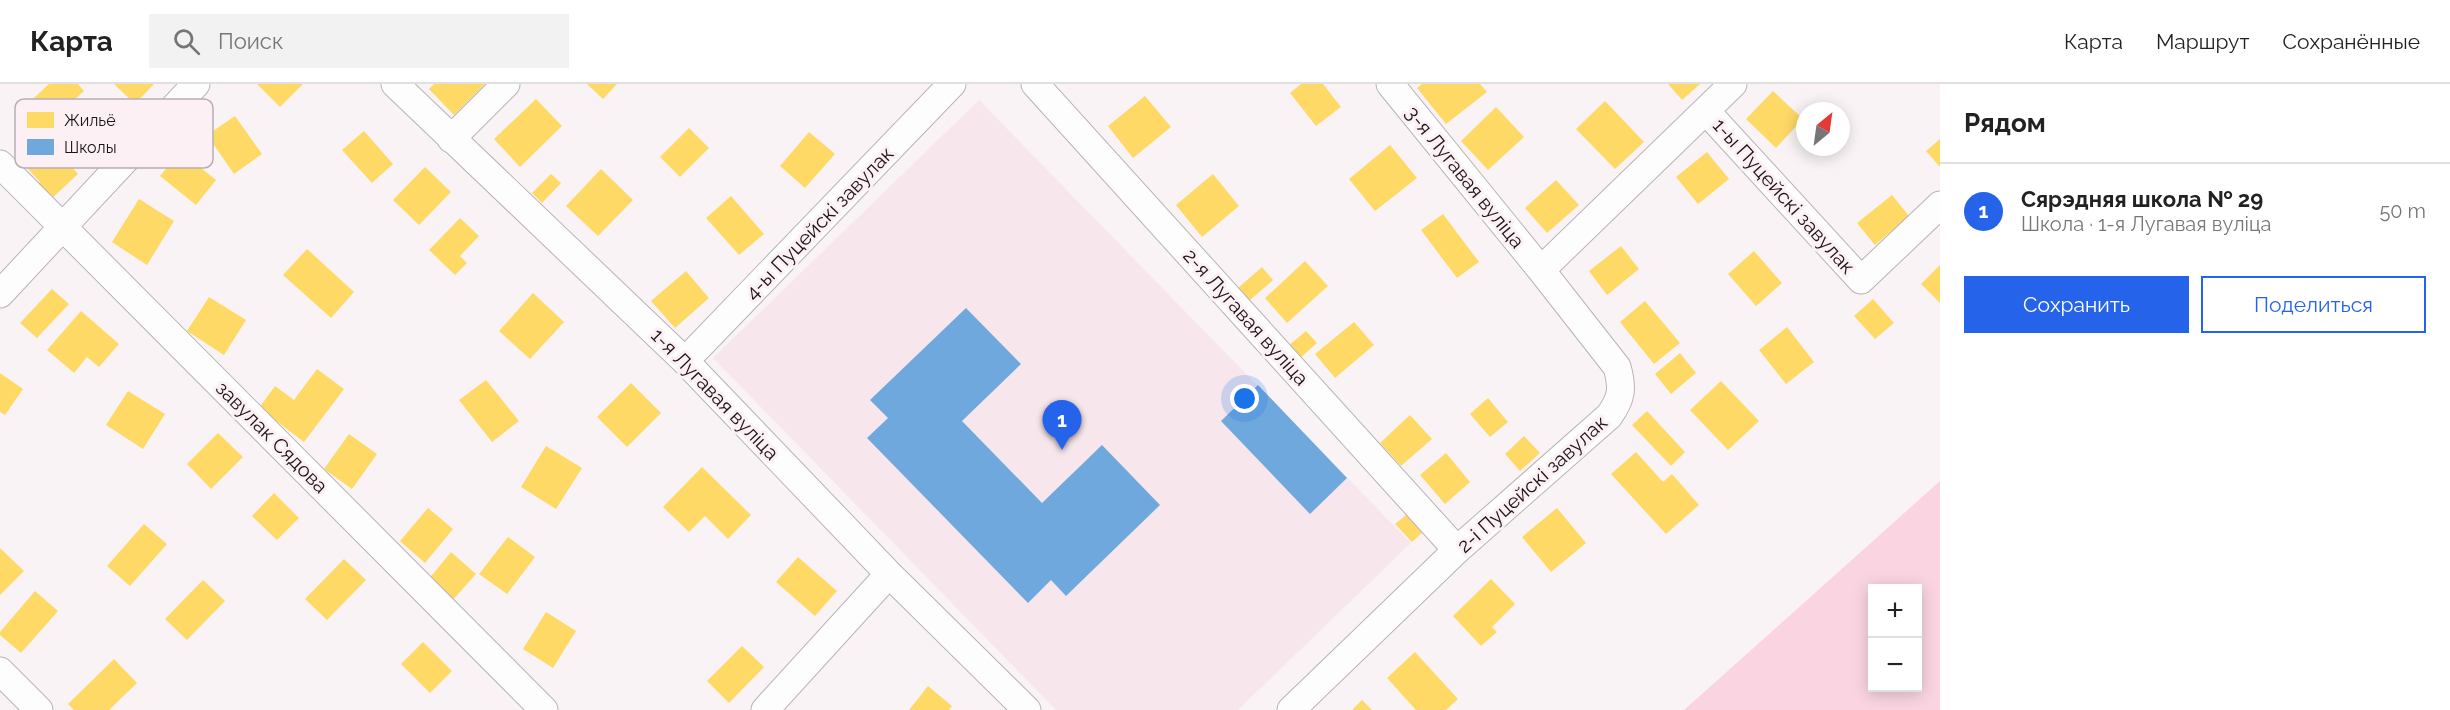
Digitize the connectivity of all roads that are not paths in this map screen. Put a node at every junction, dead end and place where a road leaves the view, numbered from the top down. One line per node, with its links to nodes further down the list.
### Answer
1 (196, 84): 8 (street)
2 (395, 84): 10 (street, 1-я Лугавая вуліца)
3 (506, 84): 10 (street)
4 (952, 84): 17 (street, 4-ы Пуцейскі завулак)
5 (1035, 84): 18 (street, 2-я Лугавая вуліца)
6 (1390, 84): 15 (street, 3-я Лугавая вуліца)
7 (1733, 84): 9 (street)
8 (182, 99)
9 (1706, 111): 13 (street, 1-ы Пуцейскі завулак); 15 (street)
10 (451, 139): 17 (street, 1-я Лугавая вуліца)
11 (0, 164): 14 (street, завулак Сядова)
12 (118, 168): 14 (street)
13 (1940, 205)
14 (63, 227): 16 (street); 22 (street, завулак Сядова)
15 (1541, 270): 18 (street, 2-і Пуцейскі завулак)
16 (0, 294)
17 (686, 361): 19 (street, 1-я Лугавая вуліца)
18 (1457, 550): 25 (street, 2-і Пуцейскі завулак)
19 (889, 574): 23 (street); 24 (street, 1-я Лугавая вуліца)
20 (0, 671): 21 (street)
21 (39, 710)
22 (544, 710)
23 (765, 710)
24 (1027, 710)
25 (1291, 710)

